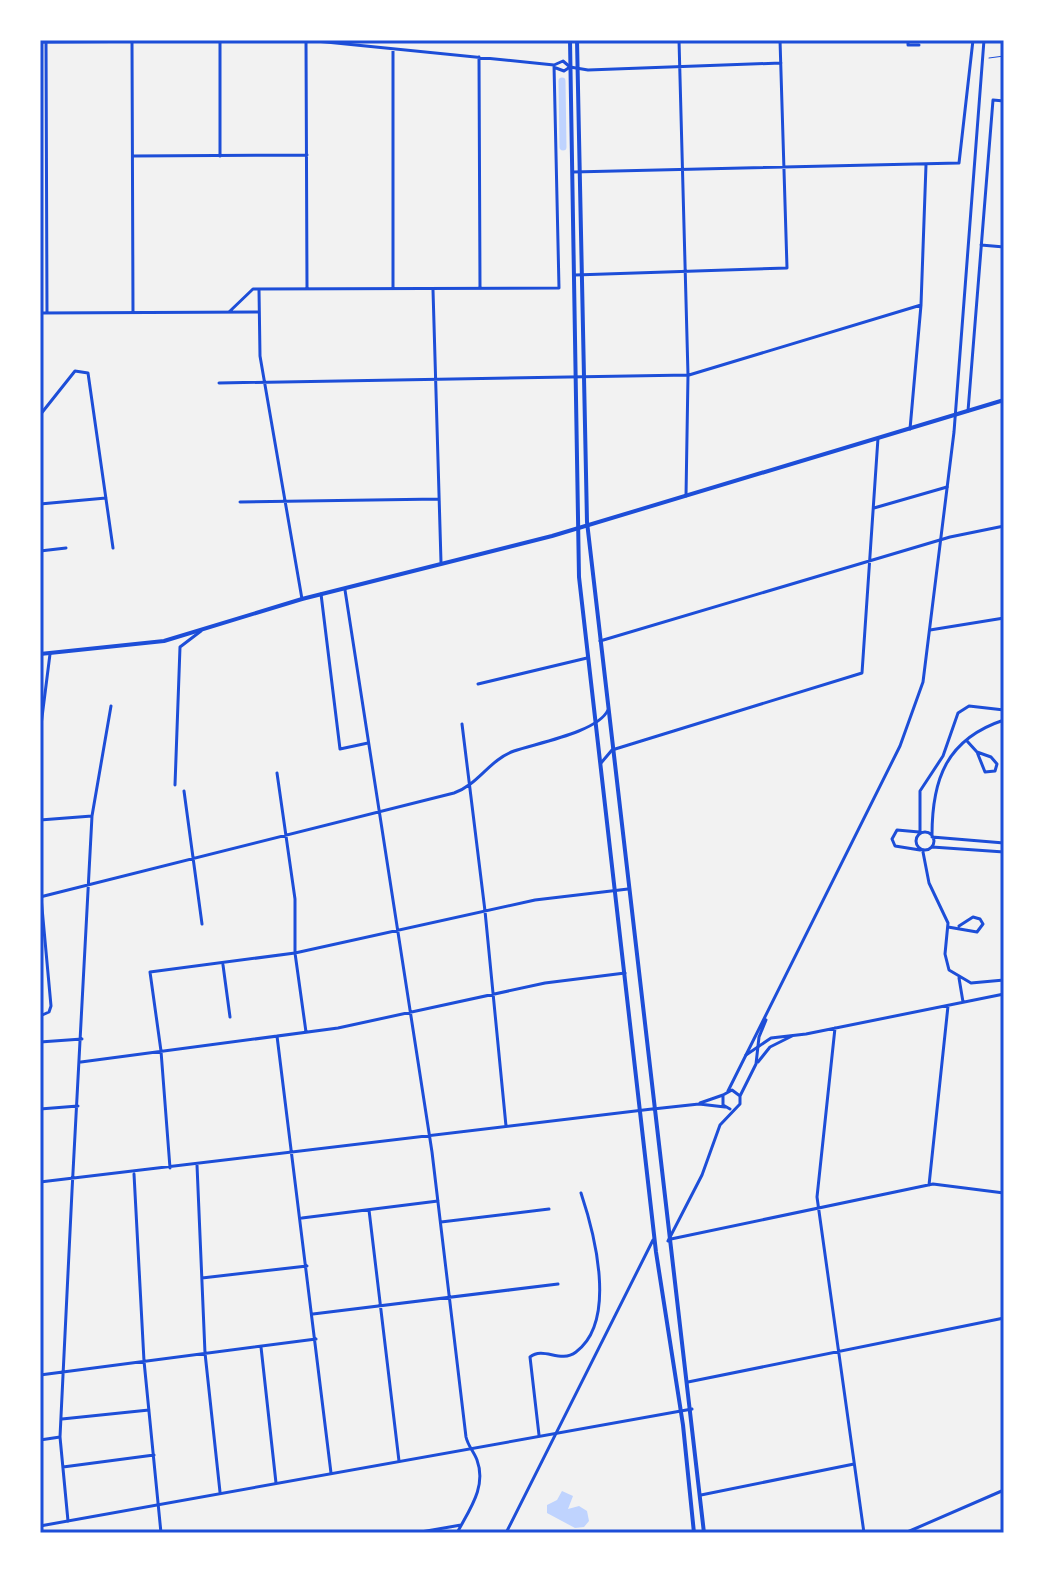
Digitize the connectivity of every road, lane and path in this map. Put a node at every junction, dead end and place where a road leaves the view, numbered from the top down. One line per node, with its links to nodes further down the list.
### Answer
1 (306, 40): 9 (street); 13 (street); 23 (street)
2 (570, 40): 19 (main road)
3 (577, 40): 21 (main road)
4 (679, 40): 20 (street)
5 (780, 40): 17 (street)
6 (908, 40): 12 (street)
7 (973, 40): 26 (street)
8 (984, 40): 56 (street)
9 (220, 41): 11 (street); 25 (street)
10 (44, 42): 11 (street); 46 (street)
11 (132, 42): 24 (street)
12 (919, 45)
13 (393, 49): 15 (street); 36 (street)
14 (1004, 56): 16 (lane)
15 (479, 57): 18 (street); 38 (street)
16 (989, 58)
17 (781, 63): 20 (street); 27 (street)
18 (554, 65): 19 (street); 19 (street); 38 (street)
19 (570, 67): 21 (street); 29 (main road)
20 (680, 67): 21 (street); 28 (street)
21 (577, 68): 30 (main road)
22 (1004, 101): 31 (street)
23 (307, 155): 25 (street); 40 (street)
24 (133, 156): 25 (street); 42 (street)
25 (220, 156)
26 (926, 165): 27 (street); 41 (street)
27 (784, 166): 28 (street); 33 (street)
28 (683, 169): 30 (street); 33 (street)
29 (572, 172): 30 (street); 34 (main road)
30 (579, 172): 35 (main road)
31 (981, 245): 32 (street); 54 (street)
32 (1004, 247)
33 (685, 271): 35 (street); 47 (street)
34 (575, 275): 35 (street); 48 (main road)
35 (581, 275): 49 (main road)
36 (393, 288): 37 (street); 40 (street)
37 (433, 288): 38 (street); 50 (street)
38 (480, 288)
39 (259, 289): 40 (street); 43 (street); 44 (street)
40 (307, 289)
41 (921, 305): 47 (street); 57 (street)
42 (133, 312): 43 (street); 46 (street)
43 (229, 312): 44 (street)
44 (259, 312): 51 (street)
45 (40, 313): 46 (street)
46 (47, 313)
47 (688, 375): 49 (street); 60 (street)
48 (577, 376): 49 (street); 50 (street); 69 (main road)
49 (584, 376): 67 (main road)
50 (437, 379): 51 (street); 62 (street)
51 (264, 382): 52 (street); 63 (street)
52 (219, 383)
53 (1004, 400): 54 (main road)
54 (968, 411): 56 (main road)
55 (40, 415): 61 (street)
56 (955, 415): 57 (main road); 59 (street)
57 (910, 429): 58 (main road)
58 (878, 438): 60 (main road); 66 (street)
59 (947, 487): 66 (street); 70 (street)
60 (686, 496): 67 (main road)
61 (106, 498): 65 (street); 72 (street)
62 (439, 499): 63 (street); 75 (street)
63 (285, 501): 64 (street); 78 (street)
64 (240, 502)
65 (40, 504)
66 (874, 508): 74 (street)
67 (587, 525): 69 (main road); 82 (main road)
68 (1004, 526): 70 (street)
69 (580, 528): 75 (main road); 85 (main road)
70 (941, 539): 74 (street); 81 (street)
71 (66, 548): 73 (street)
72 (113, 548)
73 (40, 551)
74 (871, 561): 82 (street); 96 (street)
75 (441, 562): 76 (main road)
76 (345, 587): 77 (main road); 95 (street)
77 (321, 594): 78 (main road); 95 (street)
78 (302, 599): 80 (main road)
79 (1004, 618): 81 (street)
80 (203, 630): 83 (main road); 101 (street)
81 (930, 630): 134 (street)
82 (600, 641): 88 (main road)
83 (50, 653): 84 (main road); 93 (street)
84 (40, 654)
85 (589, 658): 86 (street); 92 (main road)
86 (478, 684)
87 (111, 706): 104 (street)
88 (608, 710): 92 (street); 96 (main road)
89 (1004, 710): 106 (street)
90 (1004, 720): 94 (street)
91 (462, 724): 100 (street)
92 (596, 724): 98 (main road); 100 (street)
93 (40, 733)
94 (967, 741): 97 (street); 108 (street)
95 (368, 743): 103 (street)
96 (612, 750): 98 (street); 115 (main road)
97 (977, 752): 97 (street)
98 (601, 763): 116 (main road)
99 (277, 773): 107 (street)
100 (469, 784): 103 (street); 118 (street)
101 (175, 785)
102 (184, 791): 113 (street)
103 (378, 813): 107 (street); 122 (street)
104 (92, 816): 105 (street); 114 (street)
105 (40, 820)
106 (919, 832): 108 (street); 111 (street); 111 (street)
107 (286, 836): 113 (street); 123 (street)
108 (932, 836): 109 (street); 110 (street)
109 (1004, 843)
110 (932, 847): 111 (street); 112 (street)
111 (921, 851): 121 (street)
112 (1004, 852)
113 (194, 861): 114 (street); 119 (street)
114 (90, 887): 117 (street); 140 (street)
115 (628, 889): 116 (street); 154 (main road)
116 (615, 891): 118 (street); 125 (main road)
117 (41, 897): 133 (street)
118 (485, 911): 122 (street); 128 (street)
119 (202, 924)
120 (959, 926): 120 (street); 121 (street)
121 (948, 927): 126 (street)
122 (396, 932): 123 (street); 132 (street)
123 (295, 953): 124 (street); 137 (street)
124 (223, 964): 135 (street); 143 (street)
125 (625, 973): 128 (street); 156 (main road)
126 (959, 978): 127 (street); 130 (street)
127 (1004, 980)
128 (493, 994): 132 (street); 157 (street)
129 (1004, 994): 130 (street)
130 (963, 1003): 131 (street)
131 (948, 1006): 136 (street); 165 (street)
132 (408, 1013): 137 (street); 158 (street)
133 (40, 1016)
134 (767, 1016): 142 (street); 144 (street)
135 (230, 1017)
136 (835, 1028): 139 (street); 169 (street)
137 (306, 1032): 138 (street)
138 (277, 1036): 143 (street); 159 (street)
139 (792, 1036): 142 (street); 146 (street)
140 (82, 1039): 141 (street); 145 (street)
141 (40, 1042)
142 (758, 1045): 144 (street); 146 (street)
143 (161, 1051): 145 (street); 161 (street)
144 (745, 1055): 147 (street)
145 (81, 1062): 151 (street)
146 (756, 1064): 149 (street)
147 (728, 1091): 148 (street); 149 (street)
148 (723, 1095): 150 (street); 152 (street)
149 (740, 1096): 155 (street)
150 (699, 1104): 152 (street); 154 (street)
151 (78, 1106): 153 (street); 163 (street)
152 (725, 1107): 155 (street)
153 (40, 1109)
154 (653, 1109): 156 (street); 175 (main road)
155 (731, 1109): 175 (street)
156 (640, 1110): 157 (street); 174 (main road)
157 (506, 1126): 158 (street)
158 (428, 1136): 159 (street); 168 (street)
159 (293, 1153): 160 (street); 172 (street)
160 (197, 1165): 161 (street); 177 (street)
161 (170, 1168): 162 (street)
162 (134, 1172): 163 (street); 187 (street)
163 (73, 1180): 164 (street); 188 (street)
164 (40, 1182)
165 (929, 1185): 167 (street); 169 (street)
166 (581, 1193): 196 (street)
167 (1004, 1193)
168 (438, 1201): 171 (street); 173 (street)
169 (819, 1208): 175 (street); 185 (street)
170 (549, 1209): 173 (street)
171 (369, 1210): 172 (street); 180 (street)
172 (302, 1218): 176 (street)
173 (440, 1222): 179 (street)
174 (655, 1236): 193 (main road); 195 (street)
175 (668, 1241): 190 (main road)
176 (307, 1266): 177 (street); 181 (street)
177 (202, 1278): 186 (street)
178 (558, 1284): 179 (street)
179 (449, 1297): 180 (street); 199 (street)
180 (381, 1306): 181 (street); 201 (street)
181 (313, 1314): 183 (street)
182 (1004, 1318): 185 (street)
183 (316, 1339): 184 (street); 204 (street)
184 (261, 1346): 186 (street); 205 (street)
185 (839, 1351): 190 (street); 202 (street)
186 (205, 1353): 187 (street); 207 (street)
187 (144, 1361): 188 (street); 192 (street)
188 (64, 1371): 189 (street); 194 (street)
189 (40, 1375)
190 (688, 1382): 191 (main road)
191 (692, 1409): 193 (street); 208 (main road)
192 (149, 1410): 194 (street); 200 (street)
193 (681, 1411): 195 (street); 217 (main road)
194 (61, 1419): 197 (street)
195 (555, 1433): 196 (street); 216 (street)
196 (539, 1436): 199 (street)
197 (60, 1437): 198 (street); 203 (street)
198 (40, 1440)
199 (471, 1449): 201 (street); 211 (street)
200 (154, 1455): 203 (street); 209 (street)
201 (399, 1461): 204 (street)
202 (855, 1464): 208 (street); 219 (street)
203 (63, 1467): 210 (street)
204 (331, 1473): 205 (street)
205 (276, 1483): 207 (street)
206 (1004, 1490): 220 (street)
207 (220, 1492): 209 (street)
208 (701, 1495): 218 (main road)
209 (159, 1503): 210 (street); 213 (street)
210 (68, 1521): 212 (street)
211 (461, 1525): 214 (street); 215 (street)
212 (40, 1526)
213 (161, 1533)
214 (415, 1533)
215 (457, 1533)
216 (506, 1533)
217 (694, 1533)
218 (704, 1533)
219 (864, 1533)
220 (905, 1533)

